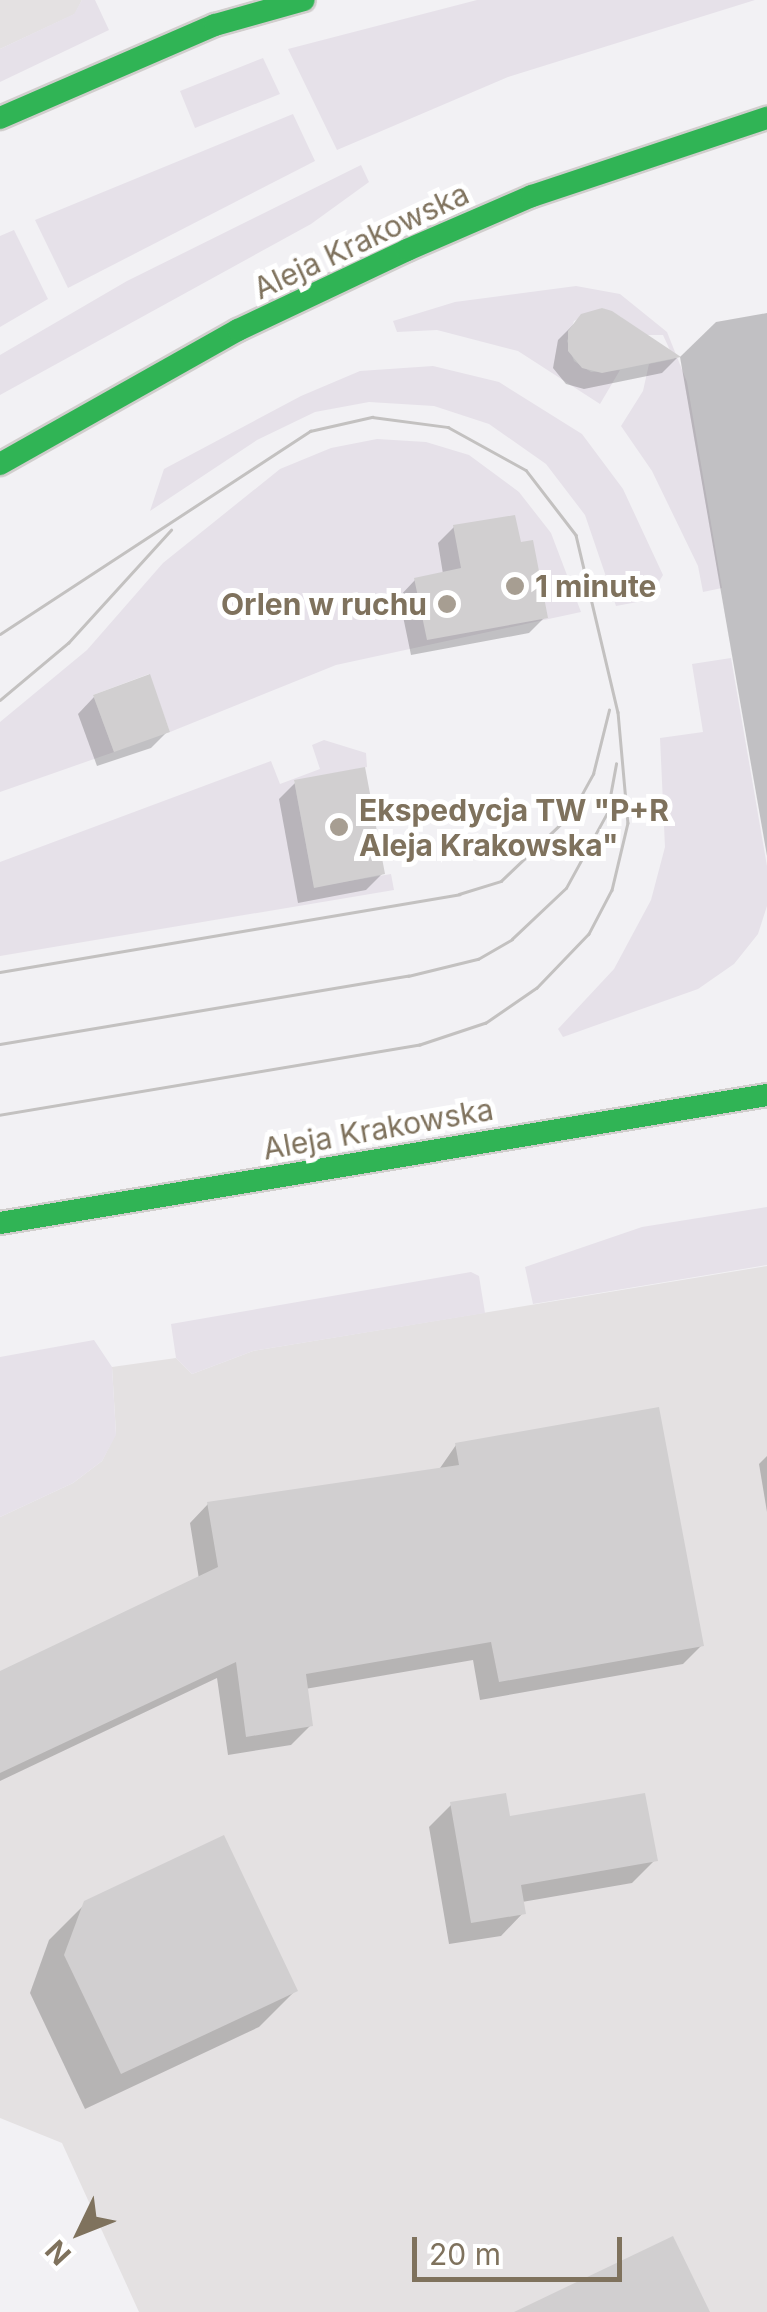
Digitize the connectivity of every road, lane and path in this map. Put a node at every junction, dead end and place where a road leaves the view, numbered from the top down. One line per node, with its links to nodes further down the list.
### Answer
1 (304, 0): 2 (main road)
2 (0, 118)
3 (767, 118): 4 (main road, Aleja Krakowska)
4 (0, 464)
5 (767, 1095): 6 (main road, Aleja Krakowska)
6 (0, 1223)

